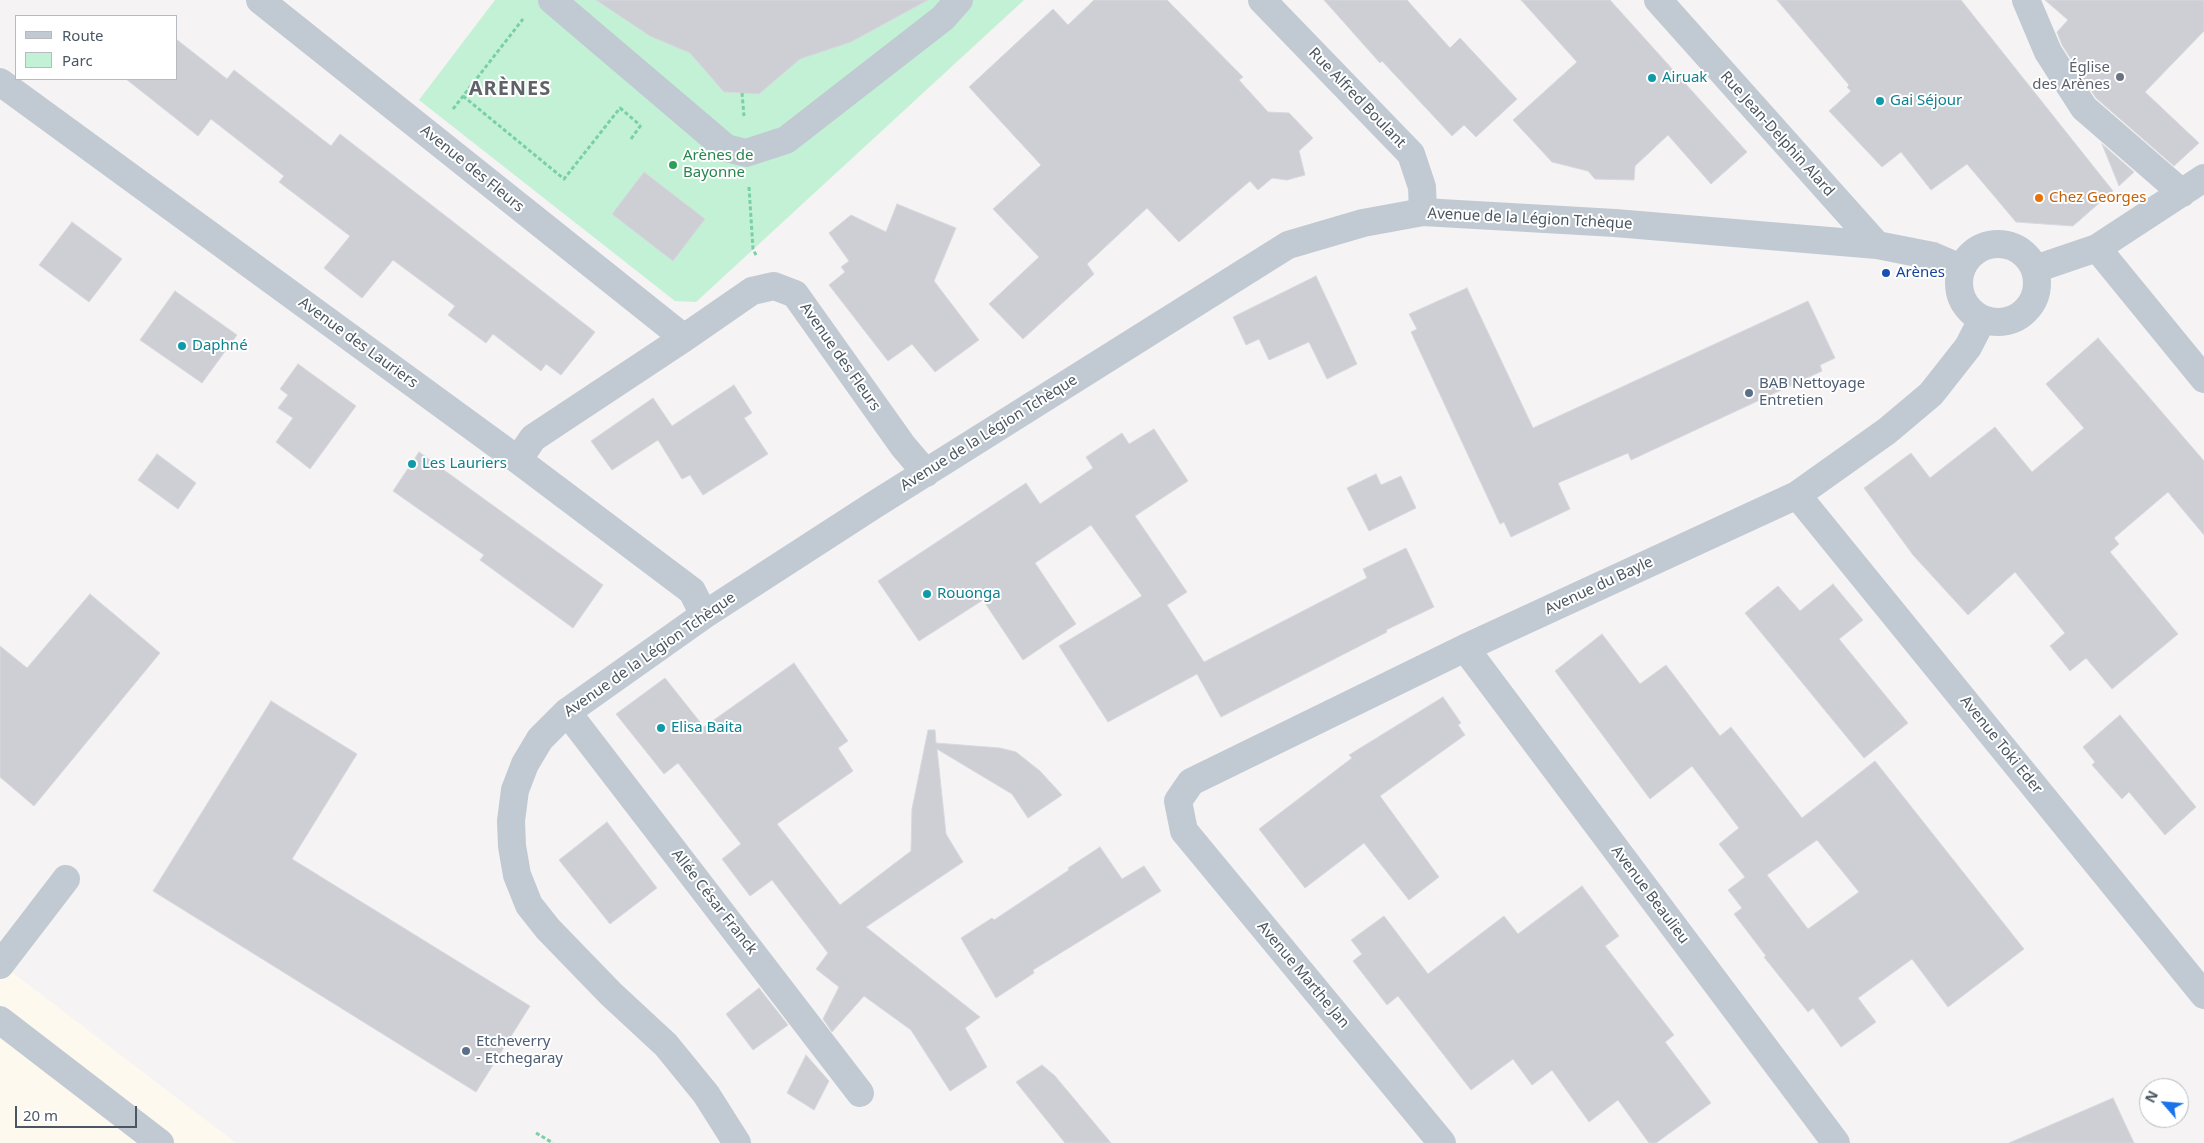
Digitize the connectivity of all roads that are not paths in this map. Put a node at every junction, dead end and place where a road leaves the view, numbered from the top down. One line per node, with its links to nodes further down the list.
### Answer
1 (260, 0): 15 (street, Avenue des Fleurs)
2 (552, 0): 3 (street)
3 (959, 0)
4 (1262, 0): 9 (street, Rue Alfred Boulant)
5 (1658, 0): 10 (street, Rue Jean-Delphin Alard)
6 (2026, 0): 8 (street)
7 (0, 82): 17 (street, Avenue des Lauriers)
8 (2193, 185): 11 (street)
9 (1423, 212): 10 (street, Avenue de la Légion Tchèque); 18 (street, Avenue de la Légion Tchèque)
10 (1877, 245): 12 (street, Avenue de la Légion Tchèque)
11 (2097, 248): 13 (street); 16 (street)
12 (1961, 268): 13 (street); 14 (street)
13 (2035, 269): 14 (street)
14 (1982, 320): 19 (street, Avenue du Bayle)
15 (684, 338): 17 (street); 18 (street, Avenue des Fleurs)
16 (2204, 378)
17 (518, 460): 20 (street, Avenue des Lauriers)
18 (926, 473): 20 (street, Avenue de la Légion Tchèque)
19 (1797, 495): 21 (street, Avenue du Bayle); 26 (street, Avenue Toki Eder)
20 (704, 614): 22 (street, Avenue de la Légion Tchèque)
21 (1465, 648): 23 (street, Avenue du Bayle); 32 (street, Avenue Beaulieu)
22 (567, 712): 28 (street, Allée César Franck); 30 (street, Avenue de la Légion Tchèque)
23 (1178, 802): 31 (street, Avenue Marthe Jan)
24 (66, 879): 25 (street)
25 (0, 965)
26 (2204, 995)
27 (0, 1020): 29 (street)
28 (860, 1093)
29 (160, 1143)
30 (737, 1143)
31 (1442, 1143)
32 (1836, 1143)

